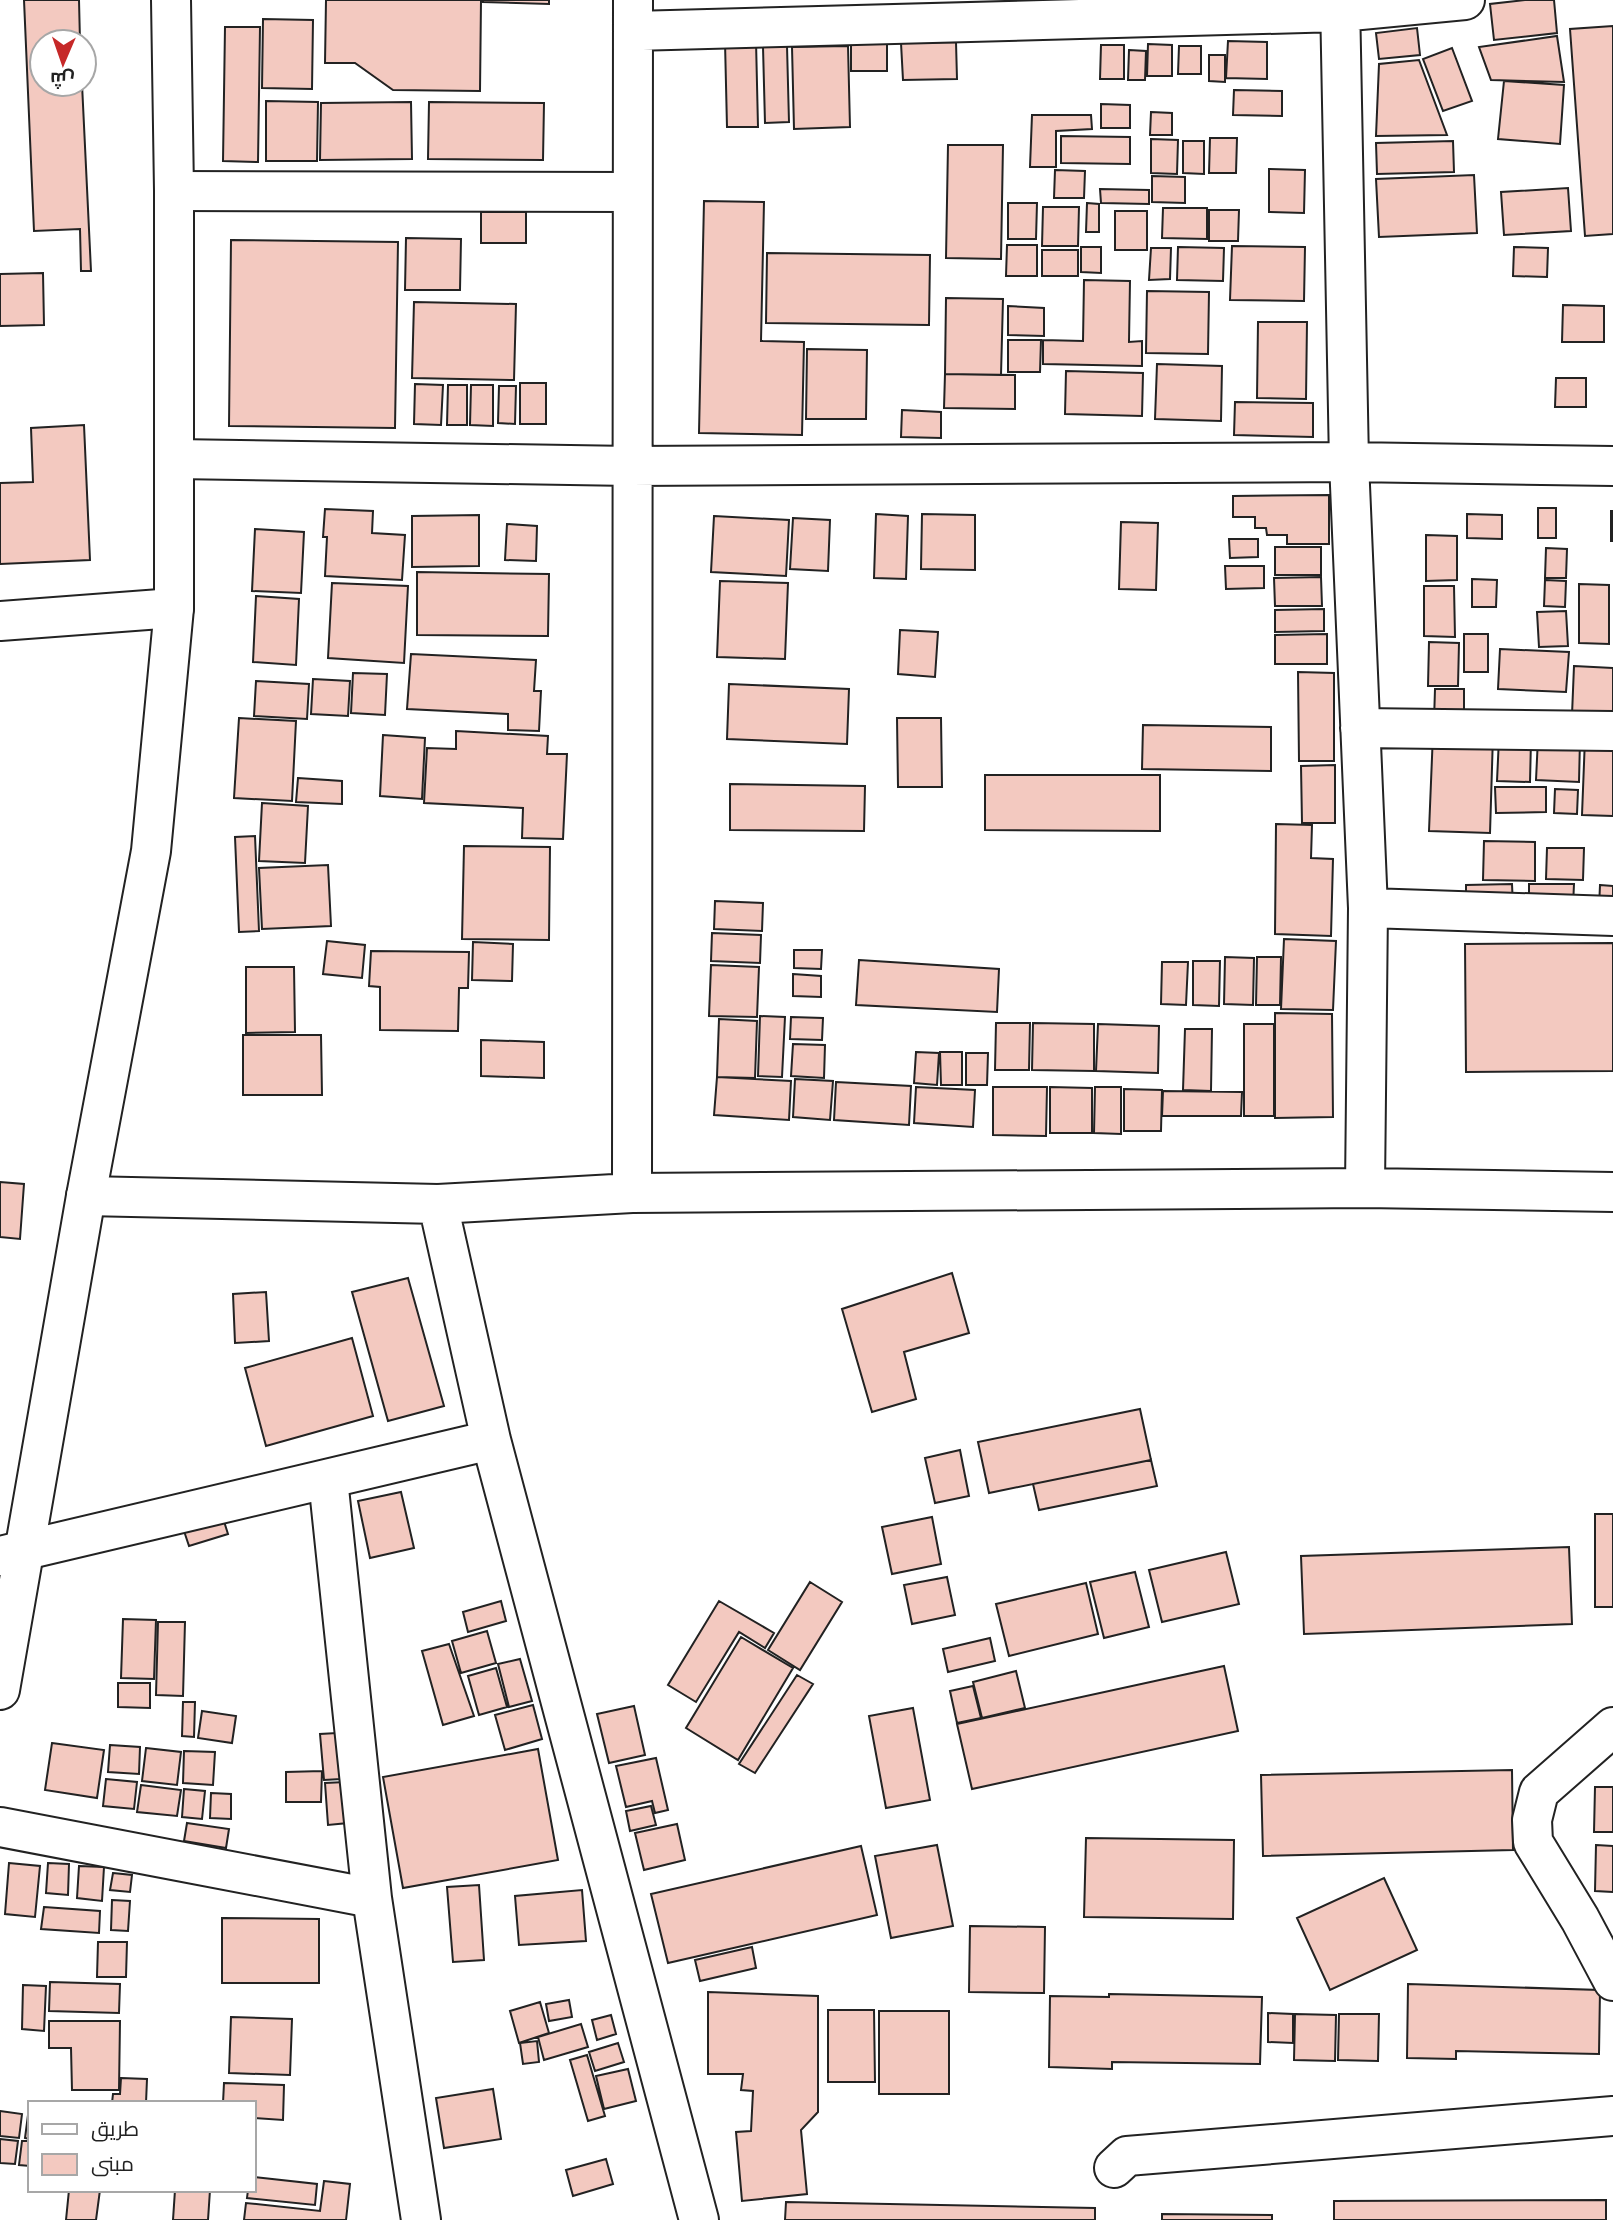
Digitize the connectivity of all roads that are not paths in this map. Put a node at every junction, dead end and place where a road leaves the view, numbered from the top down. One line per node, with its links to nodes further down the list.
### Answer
1 (171, 0): 5 (street)
2 (1465, 0): 3 (street)
3 (1340, 6): 4 (street); 8 (street)
4 (633, 15): 6 (street)
5 (174, 191): 6 (street); 7 (street)
6 (632, 192): 9 (street)
7 (175, 459): 9 (street); 11 (street)
8 (1349, 463): 9 (street); 10 (street); 13 (street)
9 (631, 466): 19 (street)
10 (1613, 466)
11 (174, 608): 12 (street); 20 (street)
12 (0, 621)
13 (1360, 728): 14 (street); 15 (street)
14 (1613, 730)
15 (1368, 908): 16 (street); 17 (street)
16 (1613, 916)
17 (1364, 1188): 18 (street); 19 (street)
18 (1613, 1192)
19 (632, 1193): 21 (street)
20 (86, 1196): 21 (street); 24 (street)
21 (438, 1204): 22 (street)
22 (491, 1440): 23 (street); 33 (street)
23 (328, 1479): 24 (street); 28 (street)
24 (13, 1552): 25 (street)
25 (0, 1690)
26 (1613, 1727): 29 (street)
27 (0, 1827): 28 (street)
28 (372, 1898): 32 (street)
29 (1613, 1982)
30 (1613, 2116): 31 (street)
31 (1114, 2168)
32 (421, 2220)
33 (699, 2220)

